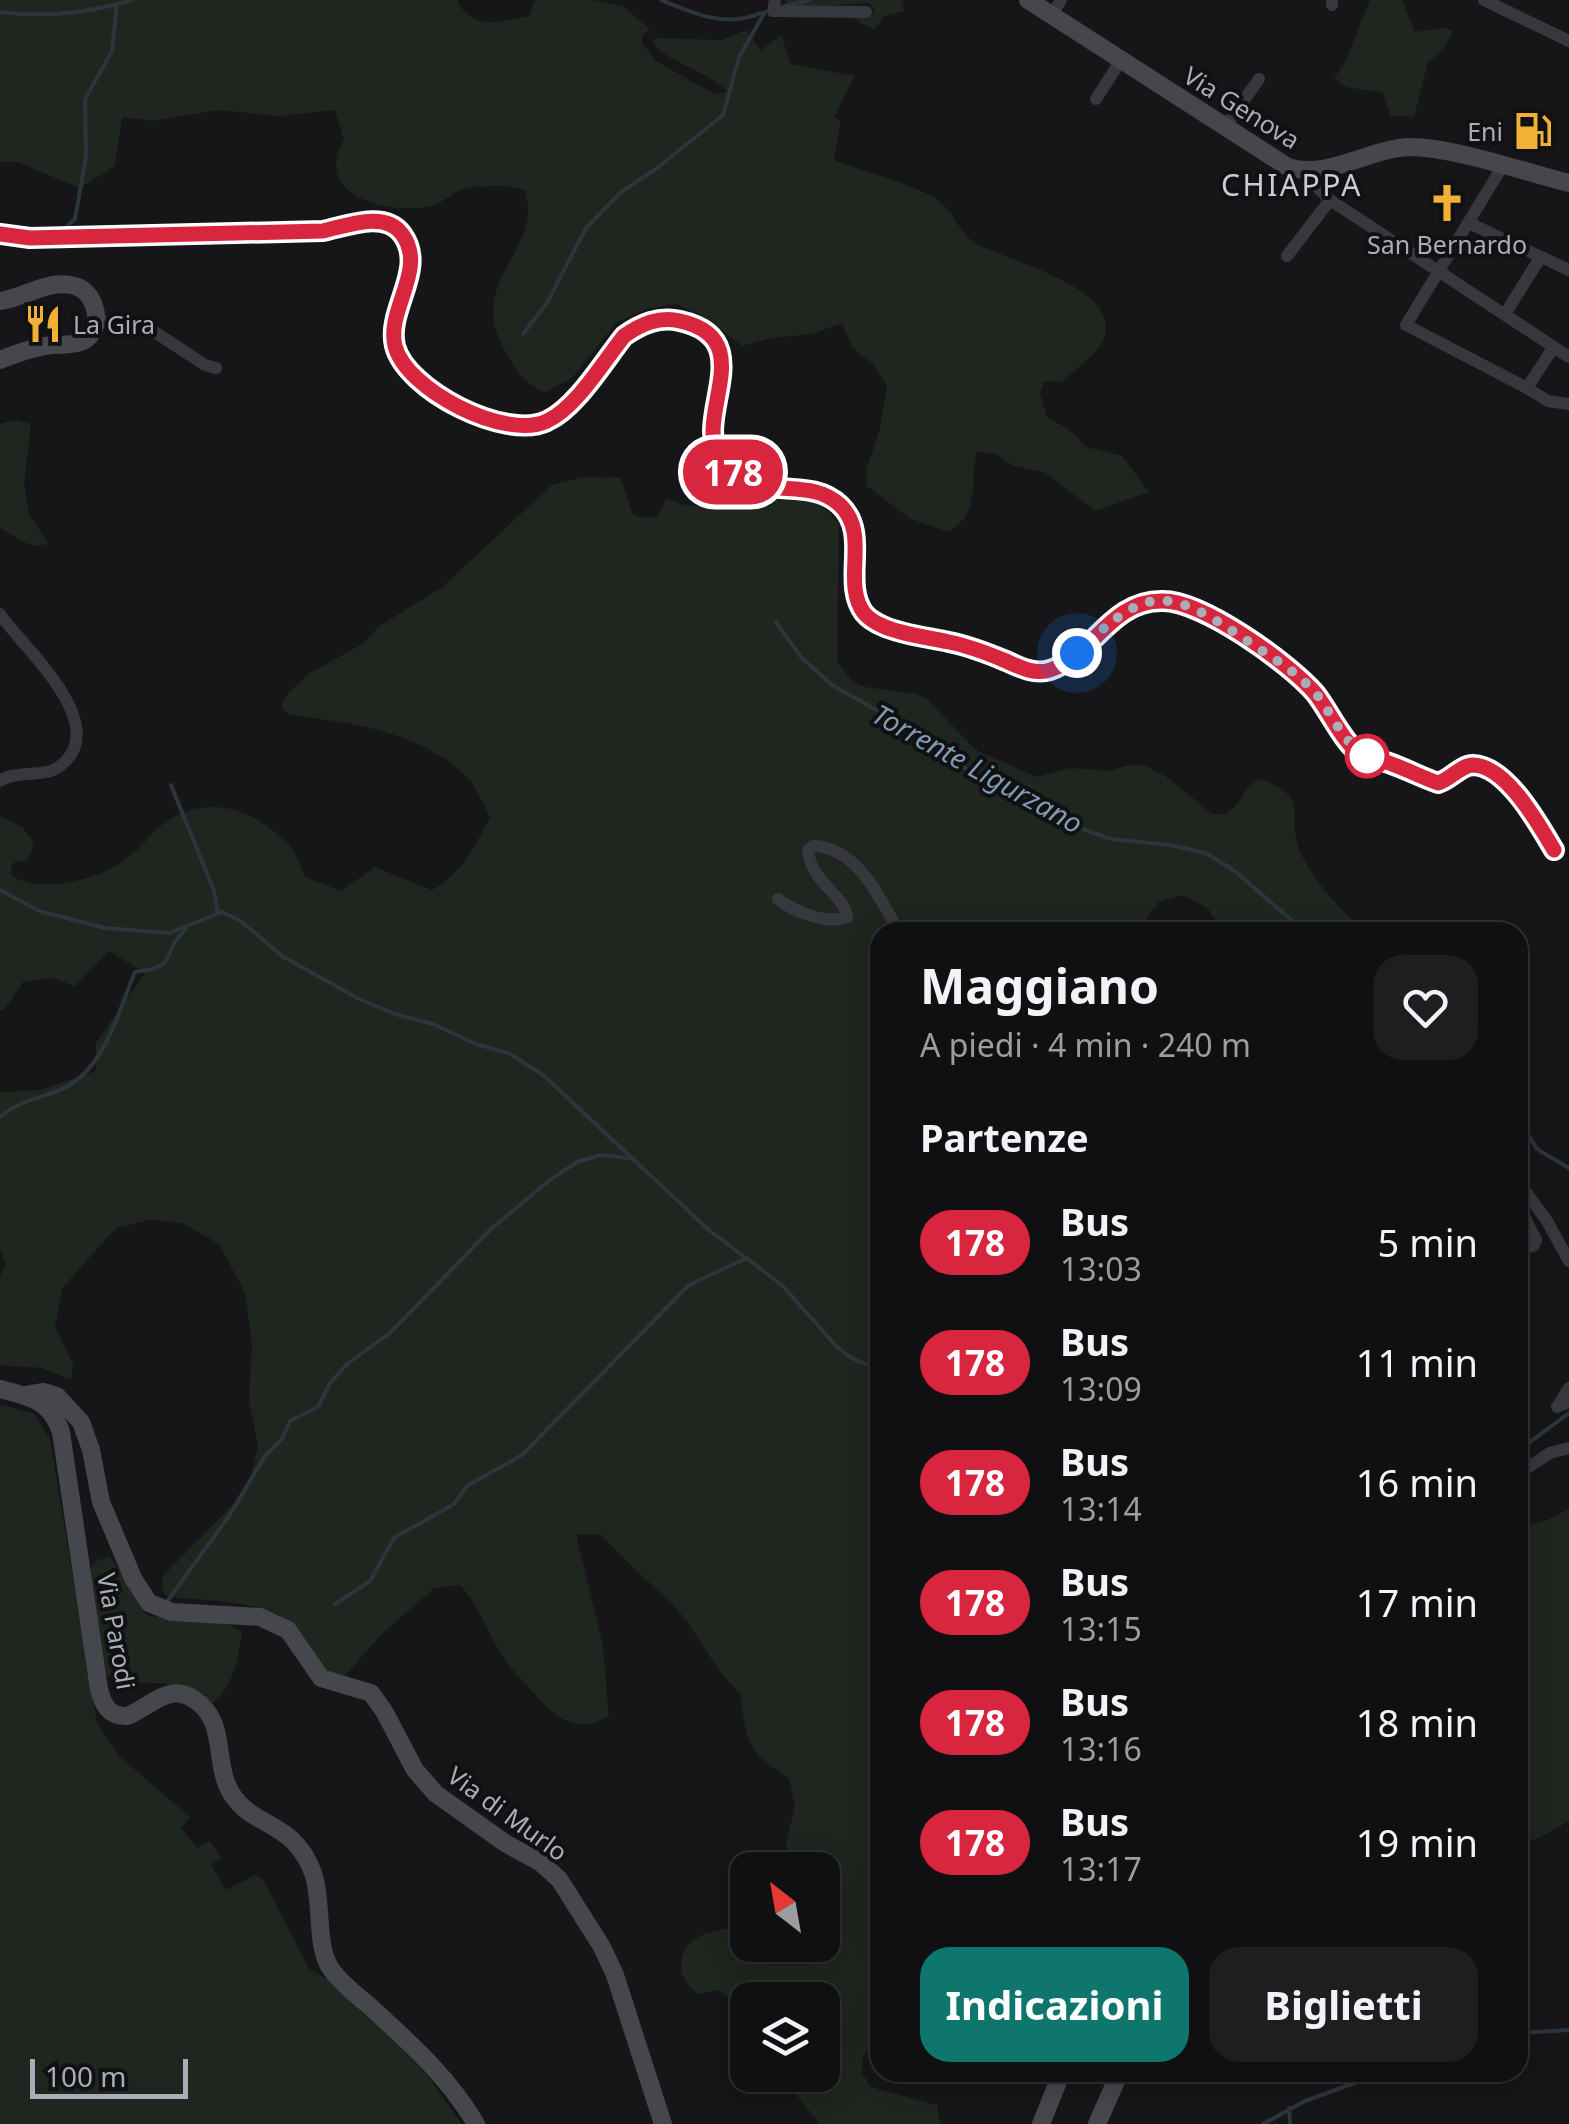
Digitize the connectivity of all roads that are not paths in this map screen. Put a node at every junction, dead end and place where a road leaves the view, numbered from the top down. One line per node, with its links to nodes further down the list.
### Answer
1 (1028, 0): 4 (street, Via Genova)
2 (1484, 0): 6 (street)
3 (774, 5): 5 (street)
4 (1057, 8): 7 (street, Via Genova)
5 (866, 12)
6 (1569, 41)
7 (1121, 60): 9 (street); 10 (street, Via Genova)
8 (1258, 79): 10 (street)
9 (1096, 98)
10 (1224, 128): 12 (street, Via Genova)
11 (1502, 166): 12 (street, Via Genova); 13 (street, Via Genova); 15 (street)
12 (1301, 170): 14 (street)
13 (1569, 182)
14 (1330, 200): 17 (street); 19 (street)
15 (1469, 222): 18 (street); 19 (street)
16 (0, 234): 32 (street)
17 (1287, 256)
18 (1540, 258): 20 (street); 22 (street)
19 (1441, 270): 22 (street); 28 (street)
20 (1569, 270)
21 (0, 302): 23 (street)
22 (1505, 314): 24 (street)
23 (96, 321): 26 (street); 27 (street)
24 (1553, 348): 25 (street); 28 (street)
25 (1569, 357)
26 (0, 360)
27 (216, 368)
28 (1527, 388): 29 (street)
29 (1569, 404)
30 (0, 614): 31 (street)
31 (0, 781)
32 (1554, 850)
33 (778, 899): 34 (street)
34 (893, 922)
35 (1528, 1195): 38 (street)
36 (1528, 1224): 37 (street)
37 (1528, 1247)
38 (1569, 1261)
39 (1569, 1388): 42 (street)
40 (0, 1389): 41 (street)
41 (26, 1395): 47 (street, Via Parodi); 48 (street, Via di Murlo)
42 (1569, 1402)
43 (1569, 1448): 44 (street)
44 (1528, 1468)
45 (1058, 2082): 49 (street)
46 (1116, 2082): 50 (street)
47 (476, 2124)
48 (664, 2124)
49 (1041, 2124)
50 (1097, 2124)

